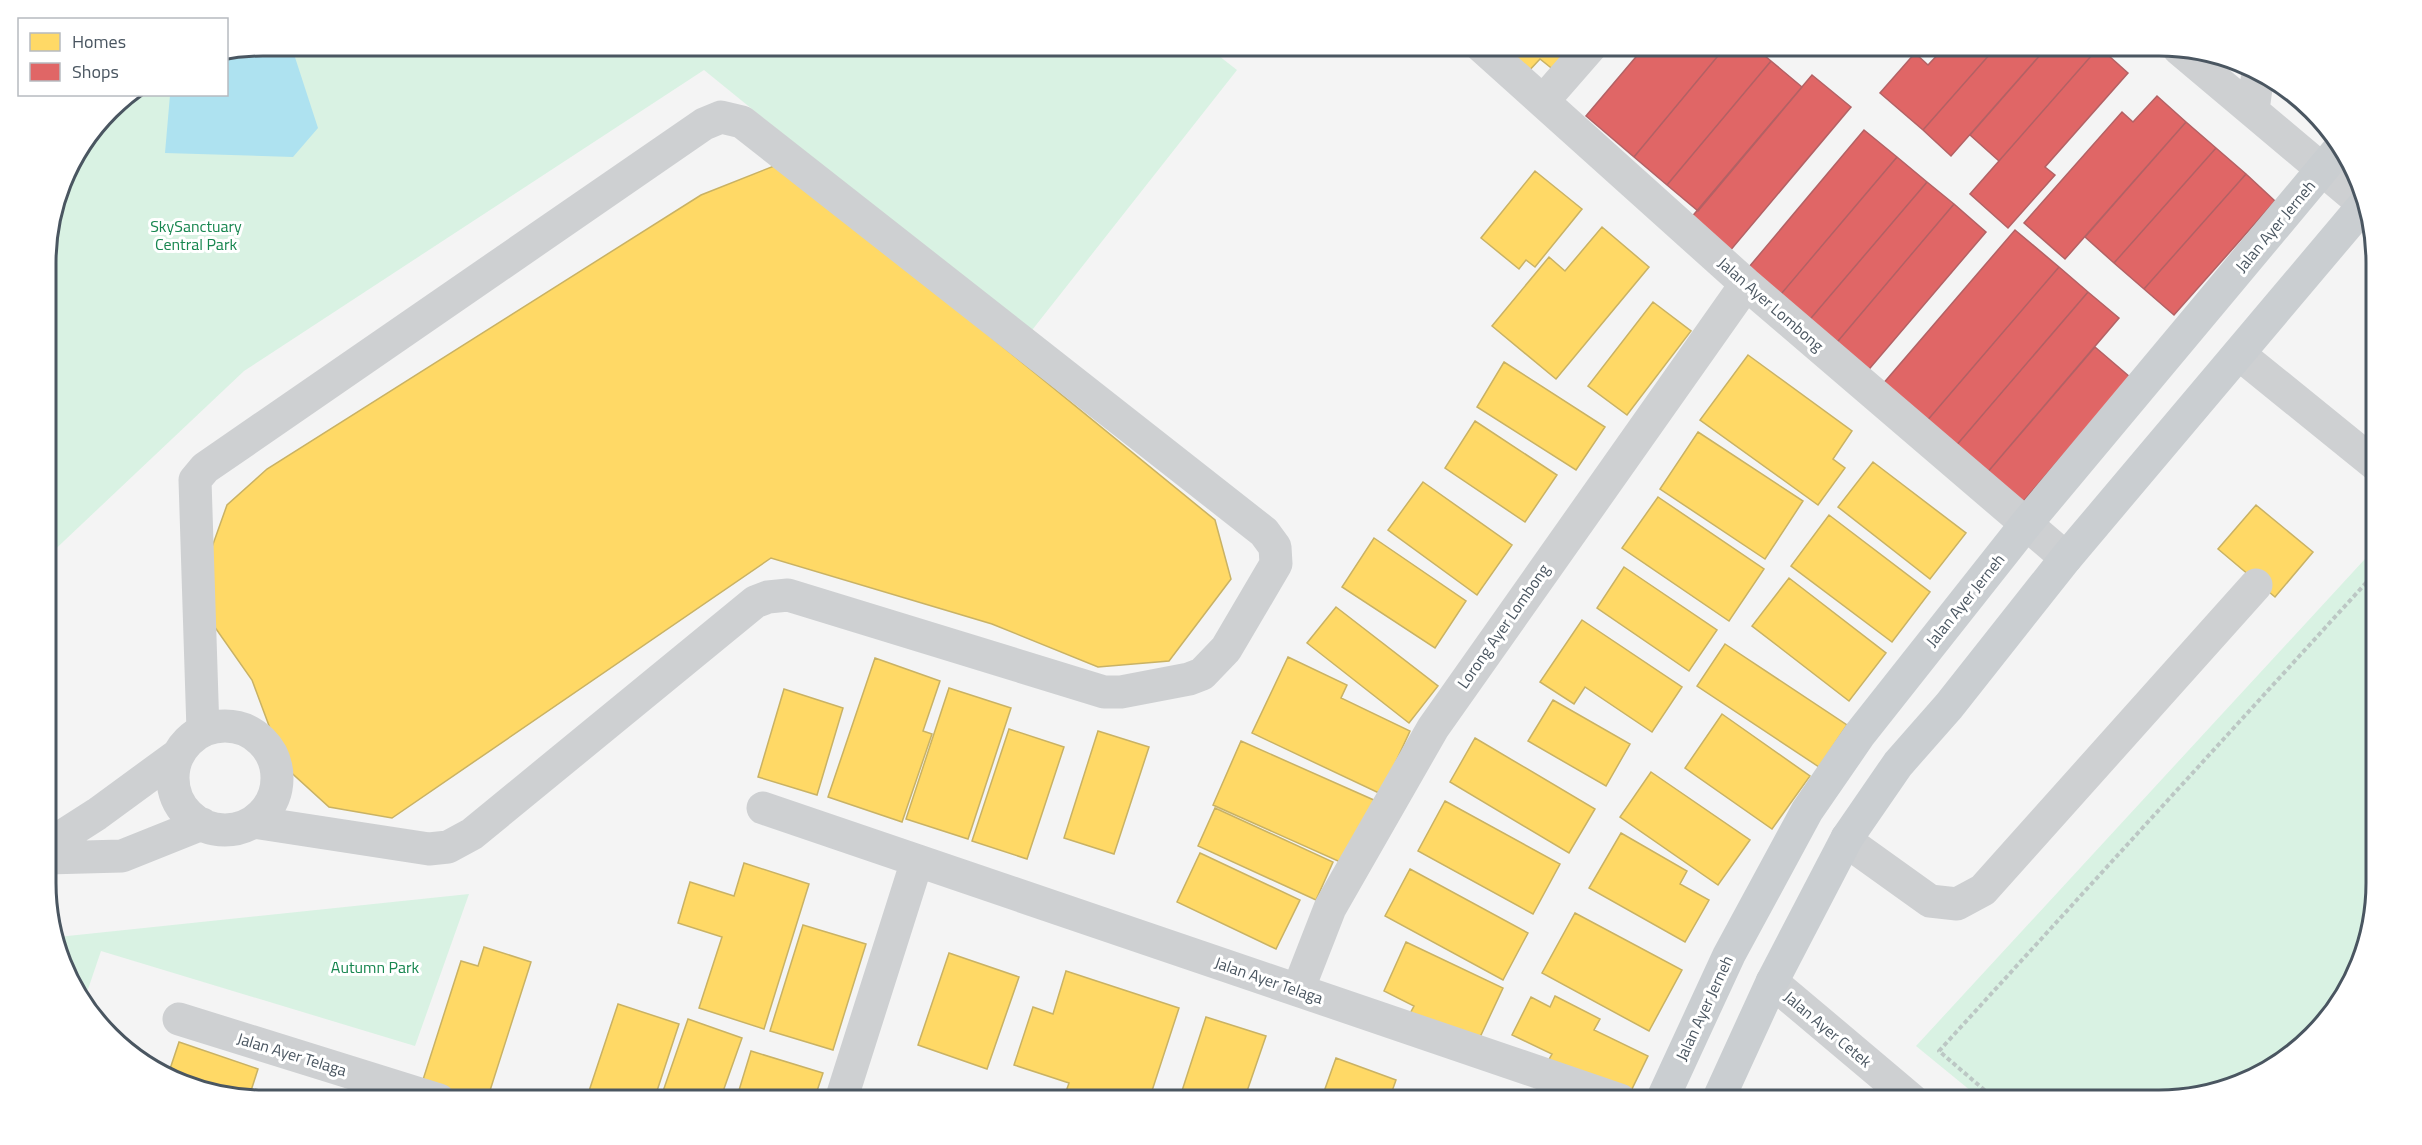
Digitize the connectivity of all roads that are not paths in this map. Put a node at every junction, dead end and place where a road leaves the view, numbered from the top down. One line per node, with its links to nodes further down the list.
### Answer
1 (1493, 56): 5 (street, Jalan Ayer Lombong)
2 (1582, 56): 5 (street)
3 (2190, 58): 6 (street)
4 (2257, 80): 6 (street)
5 (1544, 100): 10 (street, Jalan Ayer Lombong)
6 (2253, 110): 7 (street)
7 (2331, 159): 8 (street); 13 (main road, Jalan Ayer Jerneh)
8 (2354, 192)
9 (2359, 210): 11 (main road)
10 (1746, 284): 13 (street, Jalan Ayer Lombong); 26 (street, Lorong Ayer Lombong)
11 (2239, 354): 12 (street); 14 (main road)
12 (2367, 458)
13 (2026, 524): 14 (street, Jalan Ayer Lombong); 29 (main road, Jalan Ayer Jerneh)
14 (2066, 558): 21 (main road)
15 (2256, 585): 21 (street)
16 (203, 731): 17 (street); 19 (street); 19 (street)
17 (179, 754): 20 (street); 22 (street)
18 (763, 808): 24 (street, Jalan Ayer Telaga)
19 (253, 822): 20 (street)
20 (202, 824): 23 (street)
21 (1847, 838): 25 (main road)
22 (56, 840)
23 (56, 858)
24 (917, 861): 26 (street, Jalan Ayer Telaga); 33 (street)
25 (1772, 982): 30 (main road); 31 (street, Jalan Ayer Cetek)
26 (1298, 990): 28 (street, Jalan Ayer Telaga)
27 (179, 1019): 32 (street, Jalan Ayer Telaga)
28 (1589, 1089)
29 (1667, 1089)
30 (1723, 1089)
31 (1899, 1089)
32 (406, 1090)
33 (844, 1090)

